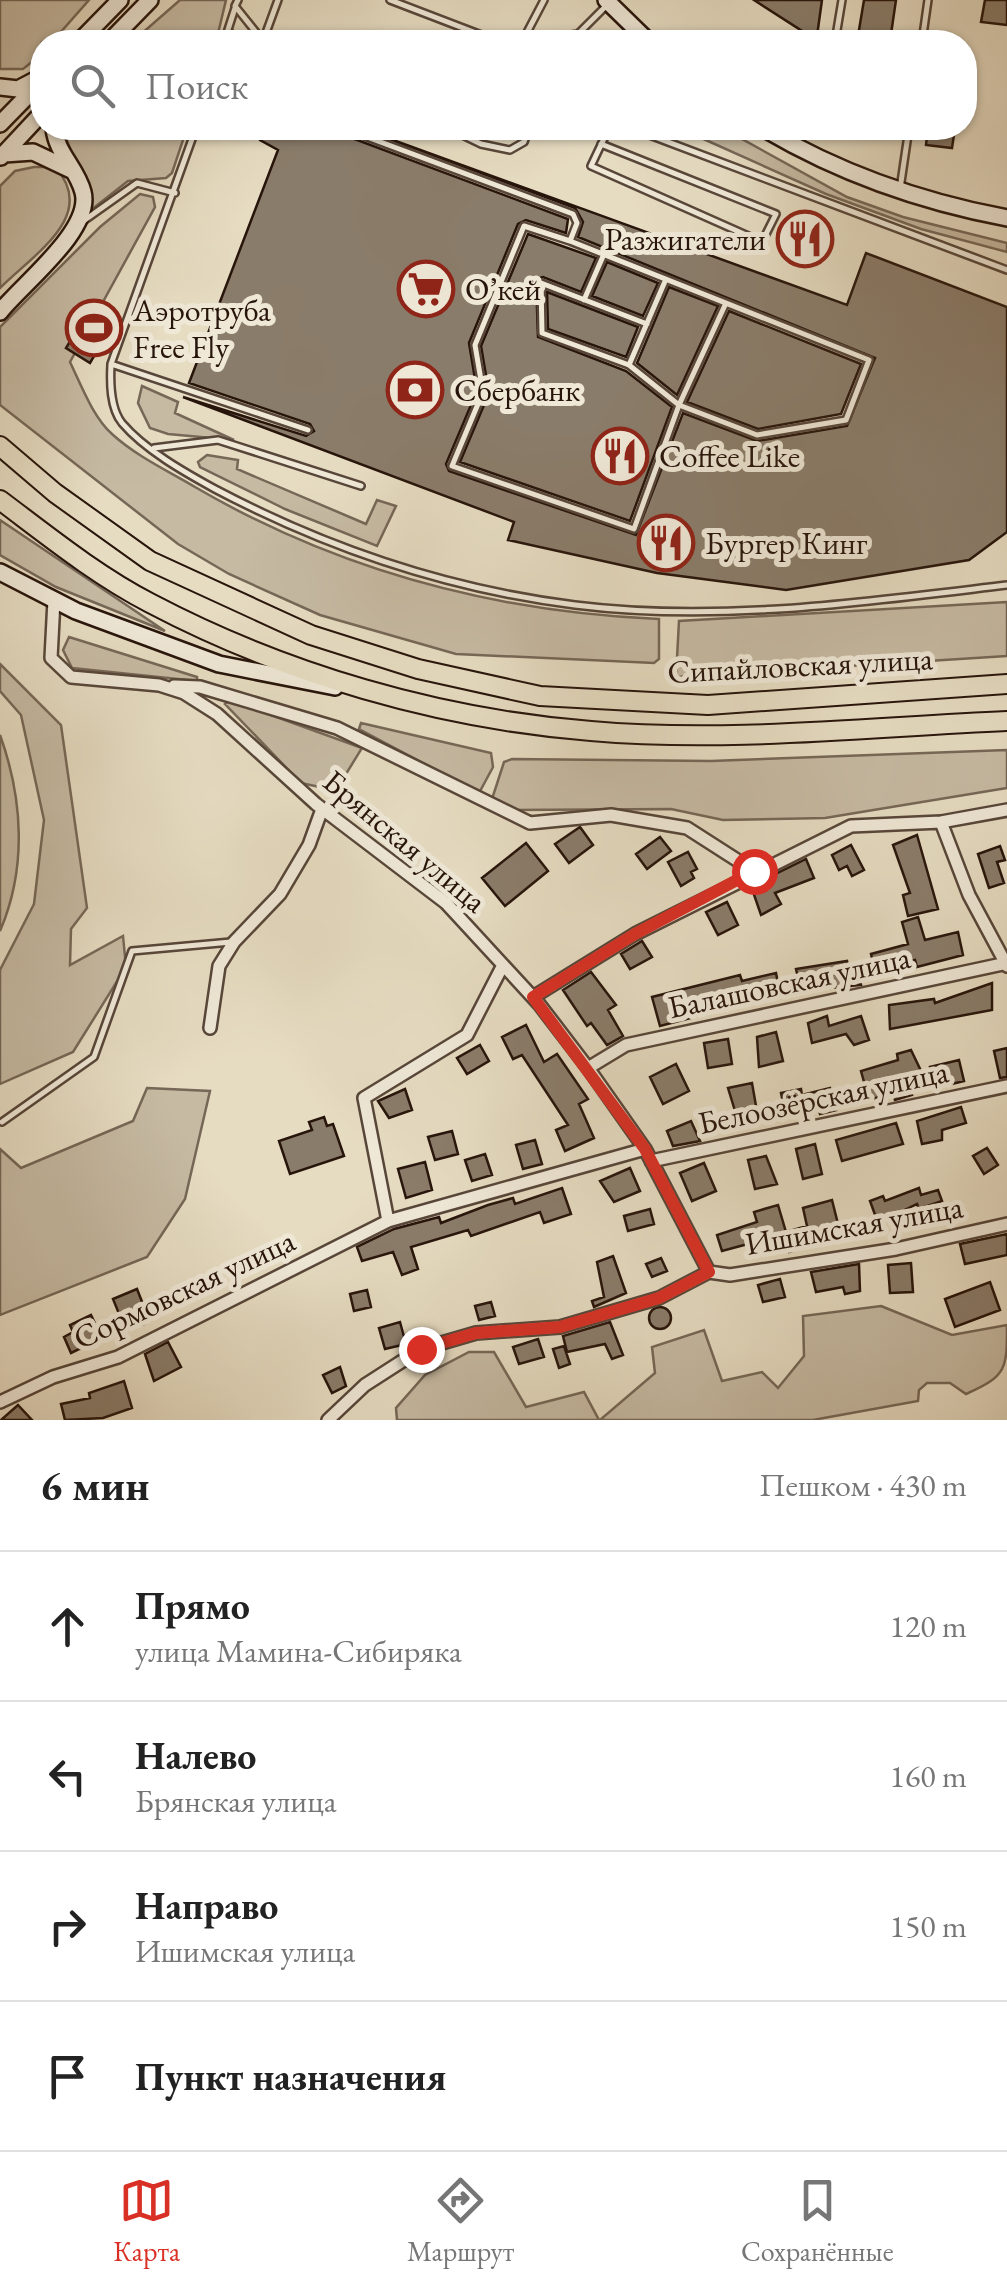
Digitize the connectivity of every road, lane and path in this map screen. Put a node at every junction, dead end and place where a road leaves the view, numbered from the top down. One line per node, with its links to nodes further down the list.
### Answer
1 (120, 0): 11 (main road)
2 (161, 0): 10 (lane)
3 (278, 0): 15 (lane)
4 (390, 0): 16 (lane)
5 (544, 0): 17 (lane)
6 (842, 0): 20 (lane)
7 (928, 0): 21 (lane)
8 (236, 2): 13 (lane); 14 (lane)
9 (608, 2): 18 (lane); 19 (main road)
10 (145, 5): 12 (main road)
11 (91, 30)
12 (121, 30)
13 (228, 30)
14 (256, 30)
15 (269, 30)
16 (468, 30)
17 (528, 30)
18 (582, 30)
19 (637, 30)
20 (837, 30)
21 (924, 30)
22 (30, 84): 23 (main road)
23 (0, 87)
24 (30, 91): 25 (main road)
25 (0, 124)
26 (30, 126): 37 (main road)
27 (55, 140): 38 (main road)
28 (192, 140): 40 (lane)
29 (375, 140): 43 (lane)
30 (473, 140): 31 (lane)
31 (525, 140)
32 (603, 140): 36 (lane)
33 (663, 140): 45 (lane)
34 (786, 140): 39 (main road)
35 (907, 140): 39 (lane)
36 (601, 144): 36 (lane)
37 (2, 156): 38 (main road)
38 (71, 170): 42 (main road)
39 (900, 190): 41 (main road)
40 (175, 193): 42 (lane); 51 (lane)
41 (1007, 218)
42 (75, 227): 49 (main road)
43 (570, 240): 44 (lane); 53 (lane)
44 (604, 254): 46 (lane); 47 (lane)
45 (1007, 270)
46 (666, 279): 48 (lane); 50 (lane)
47 (584, 300): 50 (lane); 52 (lane)
48 (726, 303): 53 (lane); 53 (lane)
49 (3, 306)
50 (647, 324): 52 (lane)
51 (112, 364): 54 (lane); 56 (lane)
52 (629, 366): 53 (lane)
53 (679, 405)
54 (308, 430)
55 (0, 446): 62 (main road, Сипайловская улица)
56 (154, 448): 57 (lane); 60 (lane)
57 (361, 486)
58 (0, 500): 64 (main road, Сипайловская улица)
59 (0, 572): 61 (main road)
60 (1007, 585)
61 (54, 600): 63 (street); 64 (main road)
62 (1007, 684)
63 (159, 685): 66 (street, Брянская улица); 69 (street)
64 (396, 700): 65 (main road, Сипайловская улица)
65 (1007, 722)
66 (322, 809): 70 (street); 71 (street, Брянская улица)
67 (1007, 810): 68 (street)
68 (941, 822): 69 (street); 72 (street)
69 (754, 871): 73 (street)
70 (234, 942): 74 (street); 77 (lane)
71 (503, 964): 73 (street, Брянская улица); 79 (street)
72 (1007, 964): 75 (street, Балашовская улица)
73 (533, 997): 75 (street, Брянская улица)
74 (210, 1028)
75 (588, 1068): 78 (street, Брянская улица)
76 (1007, 1086): 78 (street, Белоозёрская улица)
77 (2, 1122)
78 (648, 1155): 79 (street, Белоозёрская улица); 81 (street, Брянская улица)
79 (388, 1221): 82 (street, Сормовская улица)
80 (1007, 1224): 81 (street, Ишимская улица)
81 (709, 1272): 83 (street, Ишимская улица)
82 (0, 1402)
83 (328, 1420)

